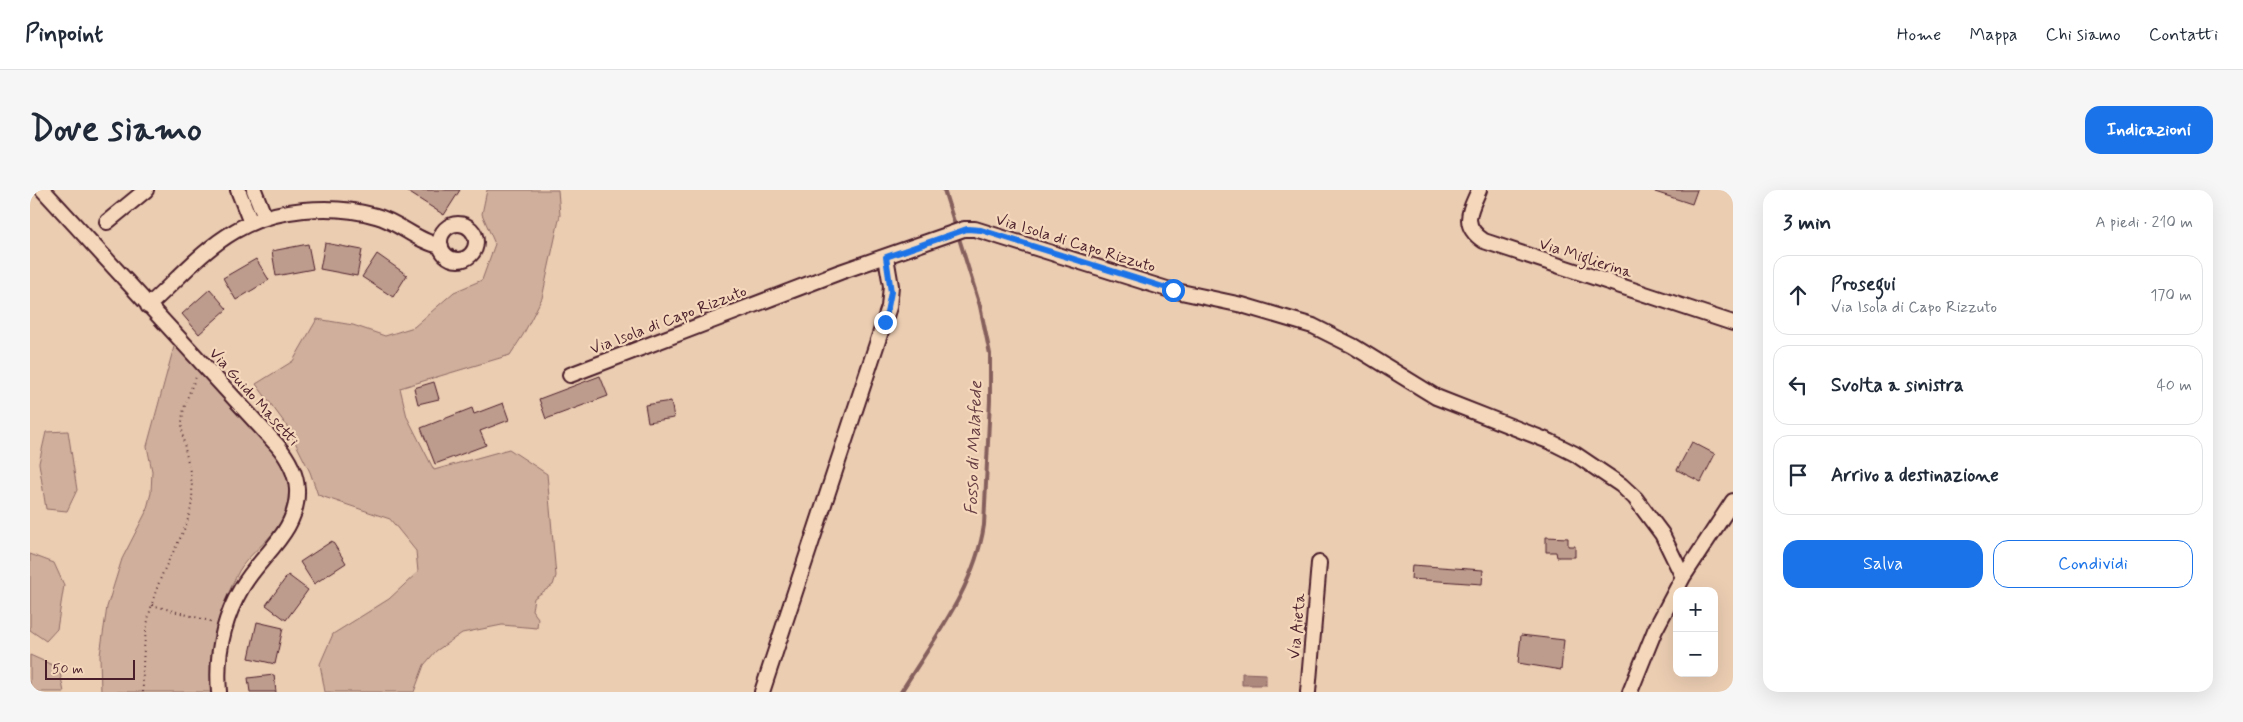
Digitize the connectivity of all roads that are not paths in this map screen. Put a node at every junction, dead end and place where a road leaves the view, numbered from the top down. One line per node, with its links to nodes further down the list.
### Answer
1 (42, 190): 11 (street, Via Guido Masetti)
2 (146, 190): 7 (street)
3 (238, 190): 8 (street)
4 (254, 190): 6 (street)
5 (1479, 190): 12 (street, Via Miglierina)
6 (265, 218): 8 (street); 9 (street)
7 (107, 222)
8 (251, 223): 11 (street)
9 (441, 246)
10 (886, 257): 13 (street, Via Isola di Capo Rizzuto); 16 (street, Via Isola di Capo Rizzuto); 18 (street)
11 (148, 306): 17 (street, Via Guido Masetti)
12 (1733, 323)
13 (570, 376)
14 (1733, 501): 16 (street)
15 (1319, 563): 19 (street, Via Aieta)
16 (1683, 577): 20 (street)
17 (219, 692)
18 (762, 692)
19 (1308, 692)
20 (1630, 692)

